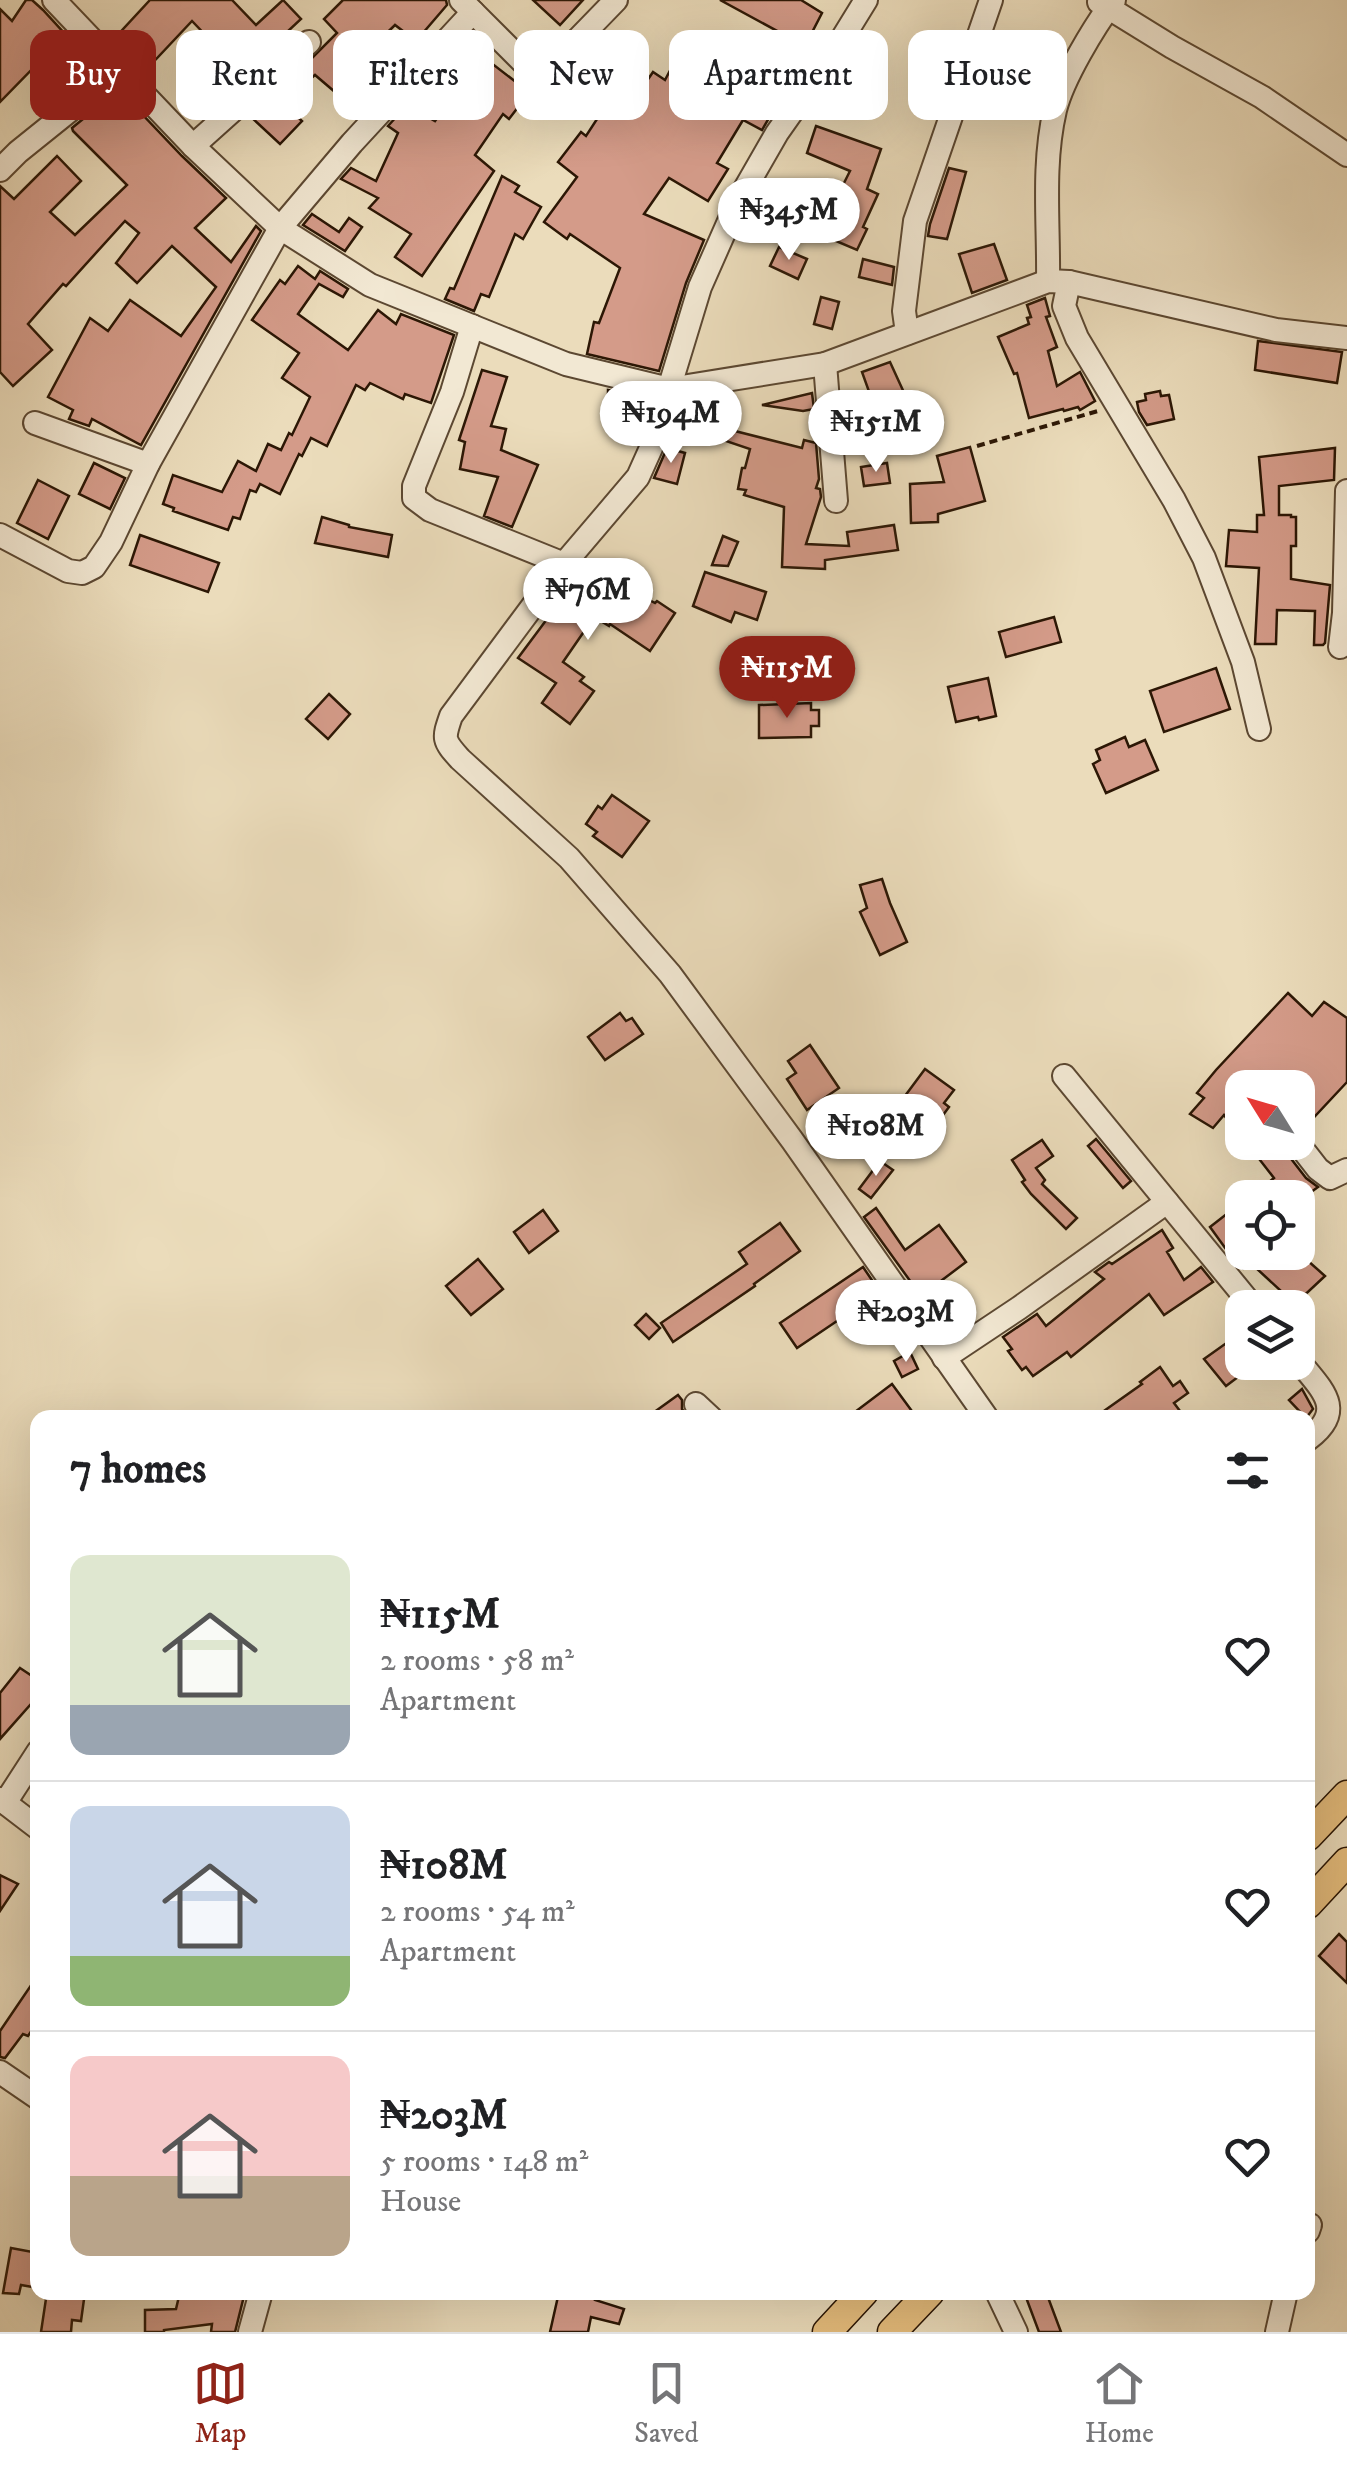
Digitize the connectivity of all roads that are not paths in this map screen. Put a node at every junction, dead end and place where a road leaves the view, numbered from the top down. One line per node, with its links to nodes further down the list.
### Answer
1 (54, 0): 7 (street)
2 (616, 0): 6 (street)
3 (866, 0): 20 (street)
4 (991, 0): 17 (street)
5 (1106, 2): 12 (street); 15 (street)
6 (467, 6): 14 (street)
7 (82, 30)
8 (156, 107): 11 (street)
9 (58, 120): 13 (street)
10 (222, 120): 11 (street)
11 (193, 146): 14 (street)
12 (1347, 155)
13 (0, 170)
14 (280, 228): 16 (street); 22 (street)
15 (1058, 282): 17 (street); 18 (street); 28 (street)
16 (472, 326): 20 (street); 26 (street)
17 (907, 333): 19 (street)
18 (1347, 338)
19 (825, 364): 20 (street); 24 (street)
20 (669, 389): 26 (street)
21 (34, 423): 22 (street)
22 (148, 464): 25 (street)
23 (1347, 491): 27 (street)
24 (836, 501)
25 (0, 535)
26 (564, 564): 34 (street)
27 (1340, 648)
28 (1259, 729)
29 (1064, 1076): 32 (street)
30 (1311, 1160): 31 (street)
31 (1347, 1170)
32 (1167, 1202): 33 (street); 34 (street)
33 (1239, 1290)
34 (944, 1358): 36 (street)
35 (1314, 1380): 37 (street)
36 (981, 1410)
37 (1315, 1434)
38 (30, 1763): 40 (street)
39 (1347, 1794): 42 (main road)
40 (3, 1801): 41 (street)
41 (30, 1822)
42 (1315, 1828)
43 (1347, 1862): 44 (main road)
44 (1315, 1896)
45 (0, 2072): 46 (street)
46 (30, 2093)
47 (258, 2300): 52 (street)
48 (857, 2300): 53 (main road)
49 (922, 2300): 54 (main road)
50 (1001, 2300): 55 (street)
51 (1284, 2300): 56 (street)
52 (250, 2332)
53 (827, 2332)
54 (892, 2332)
55 (1016, 2332)
56 (1277, 2332)

